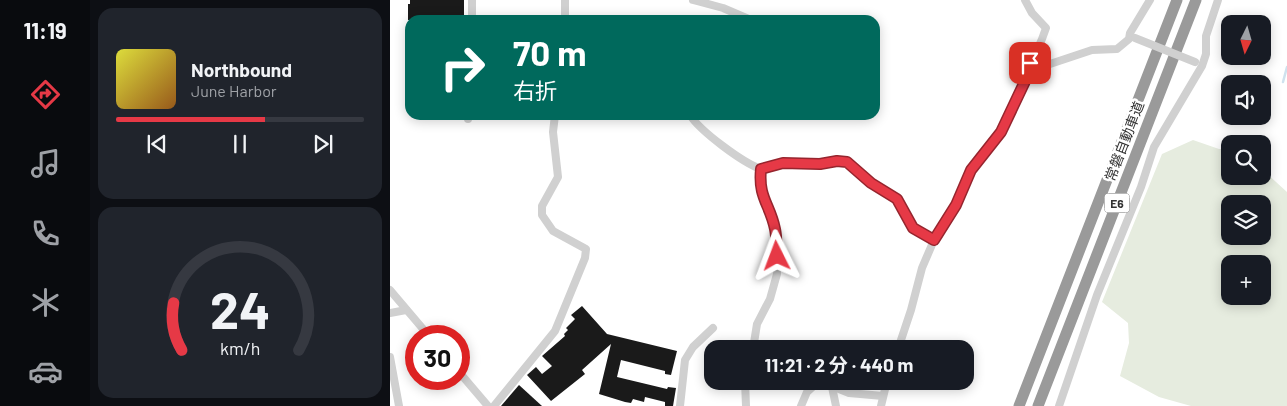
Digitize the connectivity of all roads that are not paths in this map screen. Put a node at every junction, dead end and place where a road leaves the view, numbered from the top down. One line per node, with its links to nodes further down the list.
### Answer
1 (472, 0): 9 (street)
2 (566, 0): 10 (street)
3 (693, 0): 11 (street)
4 (1025, 0): 14 (street)
5 (1150, 0): 12 (street)
6 (1177, 0): 43 (highway, 常磐自動車道 / E6)
7 (1196, 0): 44 (highway, 常磐自動車道 / E6)
8 (1218, 0): 13 (street)
9 (472, 15)
10 (565, 15)
11 (739, 15)
12 (1132, 39): 13 (street, bridge); 14 (street)
13 (1199, 64): 45 (street)
14 (1029, 71): 18 (street)
15 (555, 120): 37 (street)
16 (693, 120): 17 (street)
17 (761, 169): 18 (street); 24 (street)
18 (934, 240): 25 (street)
19 (390, 290): 20 (street)
20 (406, 310): 21 (street); 22 (street)
21 (390, 313)
22 (419, 325)
23 (713, 328): 38 (street)
24 (754, 340)
25 (901, 340)
26 (390, 357): 27 (street)
27 (392, 379): 35 (street)
28 (470, 385): 36 (street)
29 (745, 390): 39 (street)
30 (809, 390): 40 (street)
31 (833, 390): 41 (street)
32 (840, 390): 34 (street)
33 (884, 390): 34 (street)
34 (882, 396): 42 (street)
35 (399, 406)
36 (488, 406)
37 (494, 406)
38 (680, 406)
39 (746, 406)
40 (801, 406)
41 (836, 406)
42 (881, 406)
43 (1019, 406)
44 (1038, 406)
45 (1059, 406)

